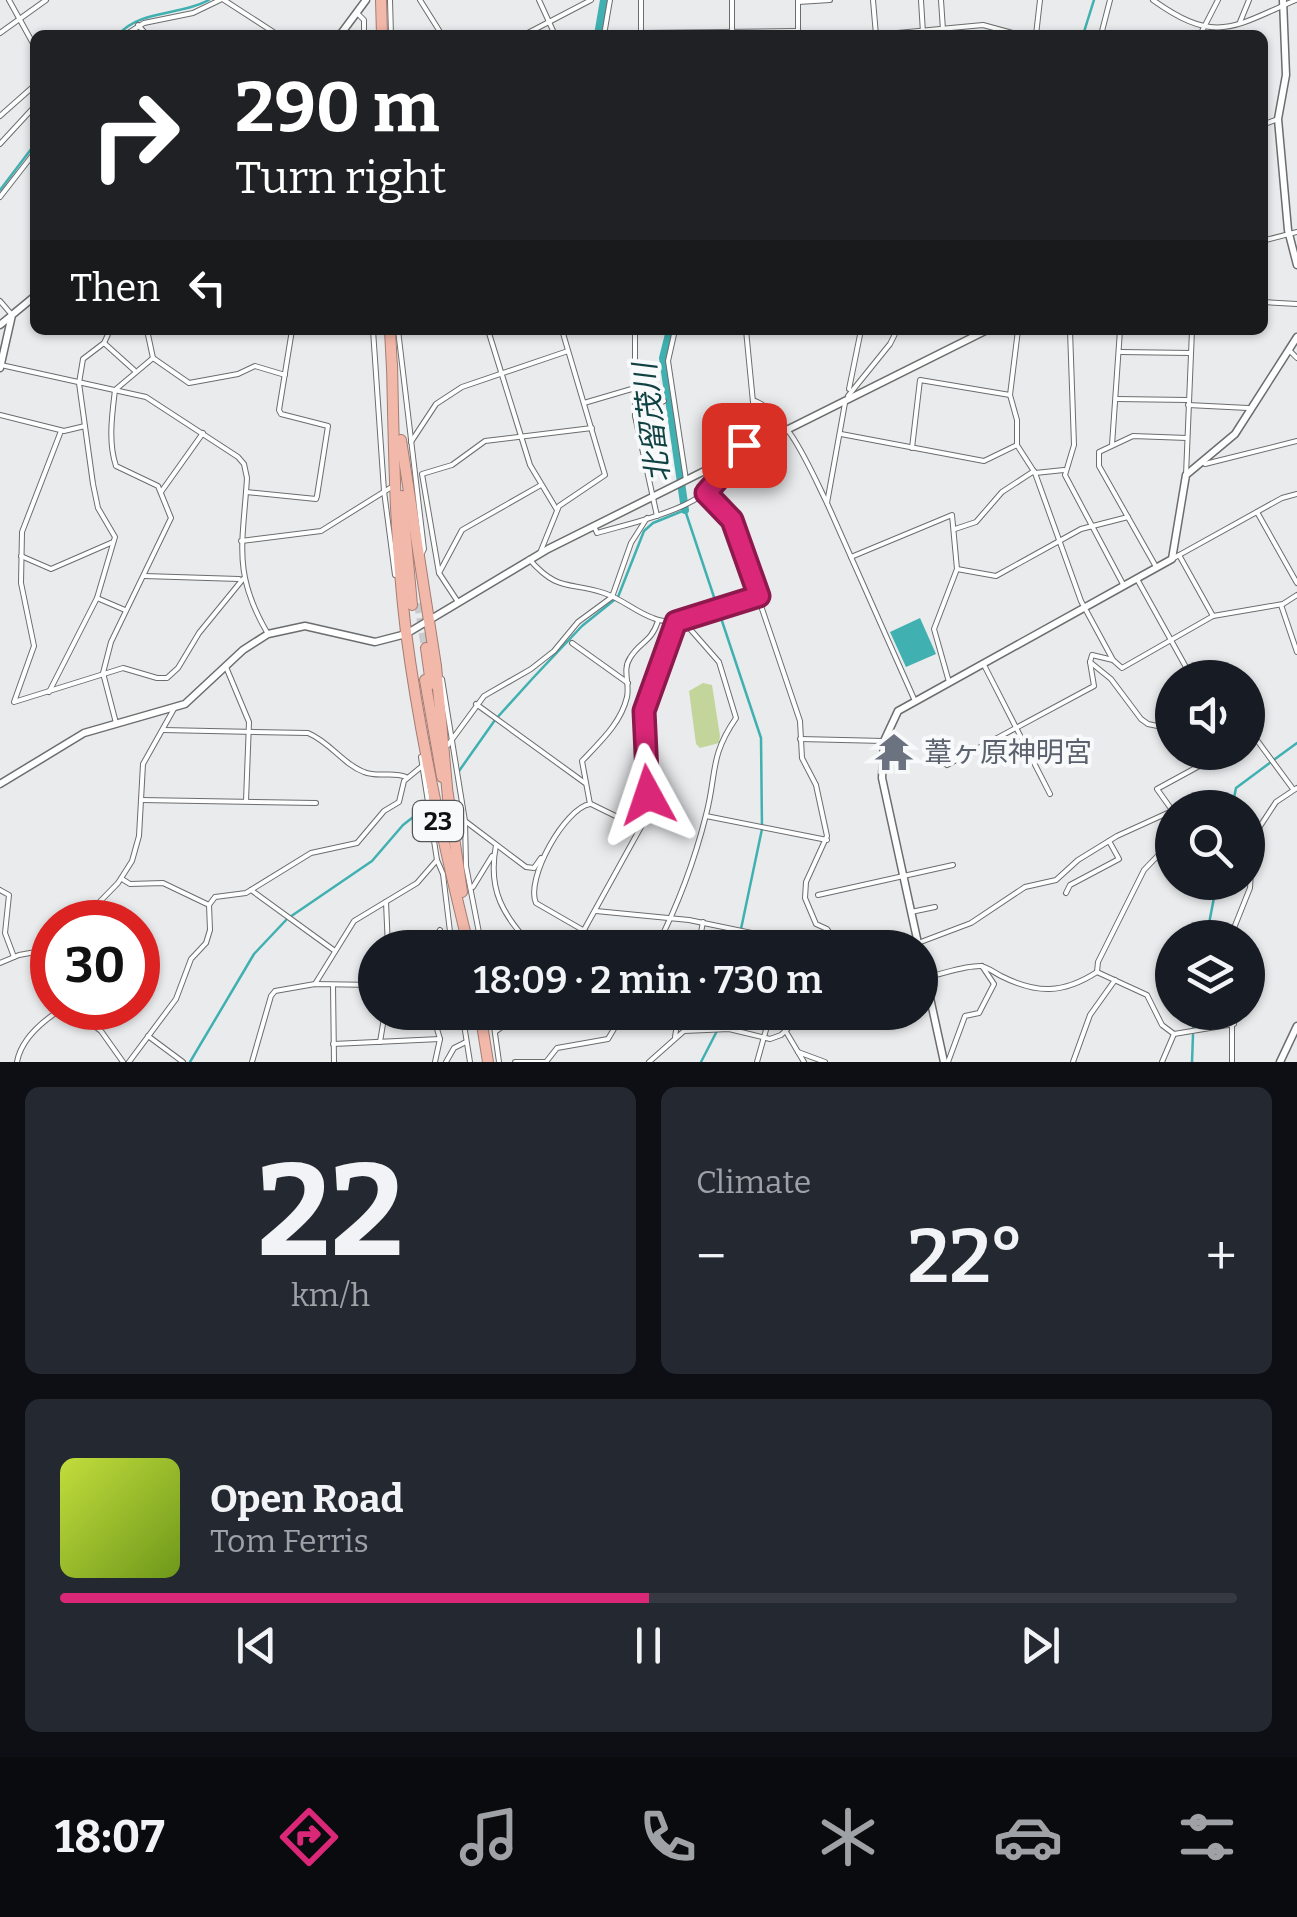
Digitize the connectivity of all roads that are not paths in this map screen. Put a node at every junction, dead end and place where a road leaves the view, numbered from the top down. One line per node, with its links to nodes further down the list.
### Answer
1 (9, 0): 26 (street)
2 (46, 0): 26 (street)
3 (222, 0): 29 (street); 33 (street)
4 (366, 0): 25 (street)
5 (381, 0): 36 (highway)
6 (390, 0): 37 (street)
7 (420, 0): 38 (street)
8 (539, 0): 27 (street)
9 (591, 0): 27 (street)
10 (610, 0): 41 (street)
11 (641, 0): 42 (street)
12 (732, 0): 43 (street)
13 (830, 0): 23 (street)
14 (873, 0): 45 (street)
15 (921, 0): 46 (street)
16 (941, 0): 47 (street)
17 (1040, 0): 49 (street)
18 (1110, 0): 50 (street)
19 (1154, 0): 30 (street)
20 (1218, 0): 30 (street)
21 (1249, 0): 28 (street)
22 (1296, 0): 24 (street)
23 (798, 1): 44 (street)
24 (1284, 3): 28 (street); 58 (street)
25 (358, 14): 34 (street); 35 (street)
26 (20, 20): 53 (street); 54 (street)
27 (549, 22): 39 (street); 40 (street)
28 (1240, 22): 52 (street)
29 (138, 25): 31 (street); 32 (street)
30 (1204, 28): 51 (street)
31 (132, 30)
32 (142, 30)
33 (270, 30)
34 (344, 30)
35 (364, 30)
36 (382, 30)
37 (391, 30)
38 (439, 30)
39 (534, 30)
40 (552, 30)
41 (605, 30)
42 (642, 30)
43 (732, 30)
44 (798, 30)
45 (876, 30)
46 (923, 30)
47 (943, 30): 48 (street)
48 (1004, 30)
49 (1037, 30)
50 (1102, 30)
51 (1219, 30)
52 (1235, 30)
53 (0, 33)
54 (30, 38)
55 (30, 89): 57 (street)
56 (30, 111): 60 (street)
57 (0, 116)
58 (1278, 119): 59 (street); 63 (street)
59 (1268, 122)
60 (0, 144)
61 (30, 158): 62 (street)
62 (0, 197)
63 (1293, 234): 64 (street); 65 (street)
64 (1268, 240)
65 (1297, 265)
66 (30, 300): 70 (street)
67 (0, 301): 70 (street)
68 (1268, 302): 69 (street)
69 (1297, 304)
70 (12, 315): 71 (street); 99 (street)
71 (0, 326)
72 (108, 335): 91 (street)
73 (148, 335): 96 (street)
74 (291, 335): 102 (street)
75 (374, 335): 138 (street)
76 (390, 335): 98 (highway)
77 (398, 335): 125 (street)
78 (489, 335): 101 (street)
79 (563, 335): 93 (street)
80 (635, 335): 104 (street)
81 (674, 335): 136 (street)
82 (746, 335): 108 (street)
83 (859, 335): 109 (street)
84 (894, 335): 109 (street)
85 (977, 335): 109 (street)
86 (1017, 335): 106 (street)
87 (1070, 335): 133 (street)
88 (1120, 335): 94 (street)
89 (1192, 335): 95 (street)
90 (1297, 337): 92 (street)
91 (104, 343): 100 (street); 103 (street)
92 (1289, 350): 97 (street); 114 (street)
93 (568, 351): 101 (street); 113 (street)
94 (1118, 352): 95 (street); 107 (street)
95 (1191, 354): 112 (street)
96 (153, 358): 100 (street); 102 (street)
97 (1297, 358)
98 (392, 364): 111 (highway); 170 (highway)
99 (0, 366): 103 (street)
100 (135, 371): 105 (street)
101 (500, 373): 123 (street); 125 (street)
102 (285, 375): 140 (street)
103 (79, 383): 105 (street); 117 (street)
104 (635, 388): 113 (street); 116 (street)
105 (115, 390): 121 (street); 139 (street)
106 (1010, 396): 127 (street); 129 (street)
107 (1116, 398): 112 (street); 128 (street)
108 (753, 400): 119 (street); 130 (street)
109 (847, 400): 119 (street); 122 (street)
110 (664, 401): 116 (street)
111 (396, 402): 125 (highway); 125 (highway)
112 (1188, 402): 114 (street); 124 (street)
113 (584, 404): 118 (street)
114 (1251, 408): 131 (street)
115 (0, 416): 120 (street)
116 (635, 416): 143 (street)
117 (85, 426): 120 (street); 153 (street)
118 (592, 428): 123 (street); 145 (street)
119 (786, 430): 130 (street); 144 (street)
120 (61, 431): 158 (street)
121 (204, 433): 139 (street); 140 (street)
122 (841, 434): 129 (street); 144 (street)
123 (521, 437): 137 (street); 164 (street)
124 (1187, 438): 128 (street); 135 (street)
125 (406, 441): 157 (highway); 157 (street)
126 (1297, 441): 131 (street)
127 (1017, 445): 129 (street); 134 (street)
128 (1112, 446): 148 (street)
129 (912, 448)
130 (746, 449): 132 (street)
131 (1202, 460): 135 (street)
132 (721, 462): 136 (street); 141 (street)
133 (1064, 470): 134 (street); 151 (street)
134 (1034, 472): 152 (street); 155 (street)
135 (1186, 476): 160 (street)
136 (683, 482): 143 (street)
137 (542, 485): 145 (street); 164 (street)
138 (387, 490): 154 (street); 170 (street)
139 (160, 492): 165 (street)
140 (246, 492): 154 (street)
141 (706, 493): 147 (street); 171 (street)
142 (1297, 494): 146 (street)
143 (654, 496): 147 (street); 150 (street)
144 (827, 504): 159 (street)
145 (557, 510): 156 (street)
146 (1257, 512): 160 (street); 168 (street)
147 (657, 516): 149 (street)
148 (1128, 517): 151 (street); 162 (street)
149 (647, 518): 150 (street); 174 (street)
150 (594, 526): 156 (street)
151 (1093, 526): 155 (street); 169 (street)
152 (955, 528): 159 (street); 163 (street)
153 (114, 542): 158 (street); 173 (street)
154 (241, 542): 166 (street)
155 (1060, 542): 163 (street); 177 (street)
156 (540, 553): 161 (street)
157 (420, 555): 180 (highway)
158 (20, 556): 199 (street)
159 (851, 557): 201 (street)
160 (1175, 557): 162 (street); 179 (street)
161 (529, 560): 174 (street); 175 (street)
162 (1156, 568): 167 (street)
163 (957, 569): 197 (street)
164 (439, 573): 175 (street)
165 (144, 576): 166 (street); 178 (street)
166 (244, 579): 184 (street); 196 (street)
167 (1137, 579): 169 (street); 186 (street)
168 (1297, 583)
169 (1124, 586): 177 (street)
170 (401, 588): 185 (highway)
171 (759, 596): 181 (street); 210 (street)
172 (1297, 596): 176 (street)
173 (97, 598): 178 (street); 199 (street)
174 (615, 598): 182 (street); 202 (street)
175 (458, 602): 180 (street)
176 (1281, 604): 179 (street); 189 (street)
177 (1084, 608): 188 (street); 193 (street)
178 (126, 611): 196 (street)
179 (1213, 616): 186 (street)
180 (430, 620): 185 (street); 194 (highway)
181 (684, 620): 183 (street); 228 (street)
182 (658, 621): 183 (street); 198 (street)
183 (676, 622): 233 (street)
184 (268, 634): 185 (street); 195 (street)
185 (406, 634): 200 (highway)
186 (1170, 641): 191 (street); 192 (street)
187 (572, 643): 198 (street)
188 (1104, 644): 190 (street); 191 (street)
189 (1297, 652)
190 (1091, 658): 191 (street); 205 (street); 206 (street)
191 (1112, 660)
192 (1181, 660)
193 (982, 664): 197 (street); 206 (street)
194 (436, 666): 209 (street); 223 (highway, 23)
195 (226, 667): 203 (street); 207 (street)
196 (103, 673): 199 (street); 204 (street)
197 (950, 682): 201 (street)
198 (628, 683): 218 (street)
199 (48, 692)
200 (416, 692): 239 (street); 259 (highway, 23)
201 (915, 701): 211 (street)
202 (476, 704): 209 (street); 218 (street)
203 (175, 707): 204 (street); 208 (street)
204 (116, 723): 219 (street)
205 (1155, 725)
206 (1016, 726): 214 (street); 222 (street)
207 (250, 729): 208 (street); 217 (street); 225 (street)
208 (163, 730): 224 (street)
209 (453, 739): 212 (street); 231 (street)
210 (800, 739): 211 (street); 234 (street)
211 (884, 741): 242 (street)
212 (448, 746)
213 (1265, 750): 220 (street)
214 (946, 765)
215 (420, 767): 217 (street)
216 (1191, 770): 221 (street)
217 (406, 777): 246 (street)
218 (585, 783): 227 (street)
219 (0, 784)
220 (1295, 789): 230 (street)
221 (1158, 790)
222 (1050, 794)
223 (448, 798): 241 (highway, 23); 241 (highway, 23)
224 (140, 800): 225 (street); 243 (street)
225 (246, 801): 226 (street)
226 (316, 803)
227 (590, 804): 233 (street); 237 (street)
228 (706, 816): 234 (street); 255 (street)
229 (1155, 819): 235 (street)
230 (1265, 819)
231 (465, 821): 232 (street); 236 (street); 244 (street)
232 (458, 822)
233 (640, 828): 253 (street)
234 (827, 840): 268 (street)
235 (1109, 841): 247 (street); 270 (street)
236 (495, 849): 237 (street); 244 (street); 262 (street)
237 (545, 855): 263 (street)
238 (1155, 859): 276 (street)
239 (437, 860): 250 (street); 258 (street)
240 (953, 865): 242 (street)
241 (458, 866): 260 (highway, 23)
242 (903, 876): 248 (street); 254 (street)
243 (122, 879): 249 (street); 251 (street)
244 (472, 889): 261 (street)
245 (0, 890): 273 (street)
246 (250, 890): 251 (street); 271 (street)
247 (1066, 893)
248 (818, 895)
249 (101, 900)
250 (386, 902): 257 (street); 271 (street)
251 (209, 905): 299 (street)
252 (935, 907): 254 (street)
253 (596, 911): 255 (street); 264 (street)
254 (911, 912): 269 (street)
255 (669, 918): 256 (street); 265 (street)
256 (702, 922): 266 (street); 267 (street)
257 (387, 930)
258 (450, 930)
259 (465, 930)
260 (467, 930)
261 (479, 930)
262 (519, 930)
263 (584, 930)
264 (586, 930)
265 (664, 930)
266 (701, 930)
267 (740, 930)
268 (828, 930)
269 (915, 930)
270 (938, 938)
271 (335, 951): 279 (street)
272 (30, 954): 273 (street)
273 (14, 957): 274 (street)
274 (0, 963)
275 (982, 966): 276 (street); 277 (street); 323 (street)
276 (1097, 972): 278 (street)
277 (938, 975)
278 (1115, 980): 298 (street); 324 (street)
279 (315, 984): 280 (street); 310 (street)
280 (333, 985): 281 (street); 305 (street)
281 (358, 986)
282 (1297, 1026): 327 (street)
283 (938, 1028): 323 (street)
284 (36, 1030): 307 (street)
285 (100, 1030): 308 (street)
286 (382, 1030): 303 (street)
287 (437, 1030): 302 (street)
288 (465, 1030): 304 (street)
289 (483, 1030): 315 (highway)
290 (498, 1030): 297 (street)
291 (613, 1030): 318 (street)
292 (676, 1030): 300 (street)
293 (765, 1030): 301 (street)
294 (786, 1030): 301 (street); 306 (street)
295 (1198, 1030): 298 (street)
296 (1234, 1030): 326 (street)
297 (495, 1032): 316 (street)
298 (1174, 1034): 325 (street)
299 (148, 1036): 308 (street); 309 (street)
300 (675, 1036): 301 (street); 319 (street)
301 (763, 1038): 320 (street)
302 (440, 1040): 303 (street); 312 (street)
303 (380, 1042): 305 (street)
304 (467, 1042): 313 (street); 314 (street)
305 (334, 1044): 311 (street)
306 (798, 1052): 321 (street); 322 (street)
307 (17, 1062)
308 (126, 1062)
309 (183, 1062)
310 (252, 1062)
311 (334, 1062)
312 (436, 1062)
313 (446, 1062)
314 (470, 1062)
315 (488, 1062)
316 (500, 1062)
317 (515, 1062): 318 (street)
318 (546, 1062)
319 (649, 1062)
320 (756, 1062)
321 (804, 1062)
322 (825, 1062)
323 (946, 1062)
324 (1073, 1062)
325 (1162, 1062)
326 (1232, 1062)
327 (1280, 1062)

